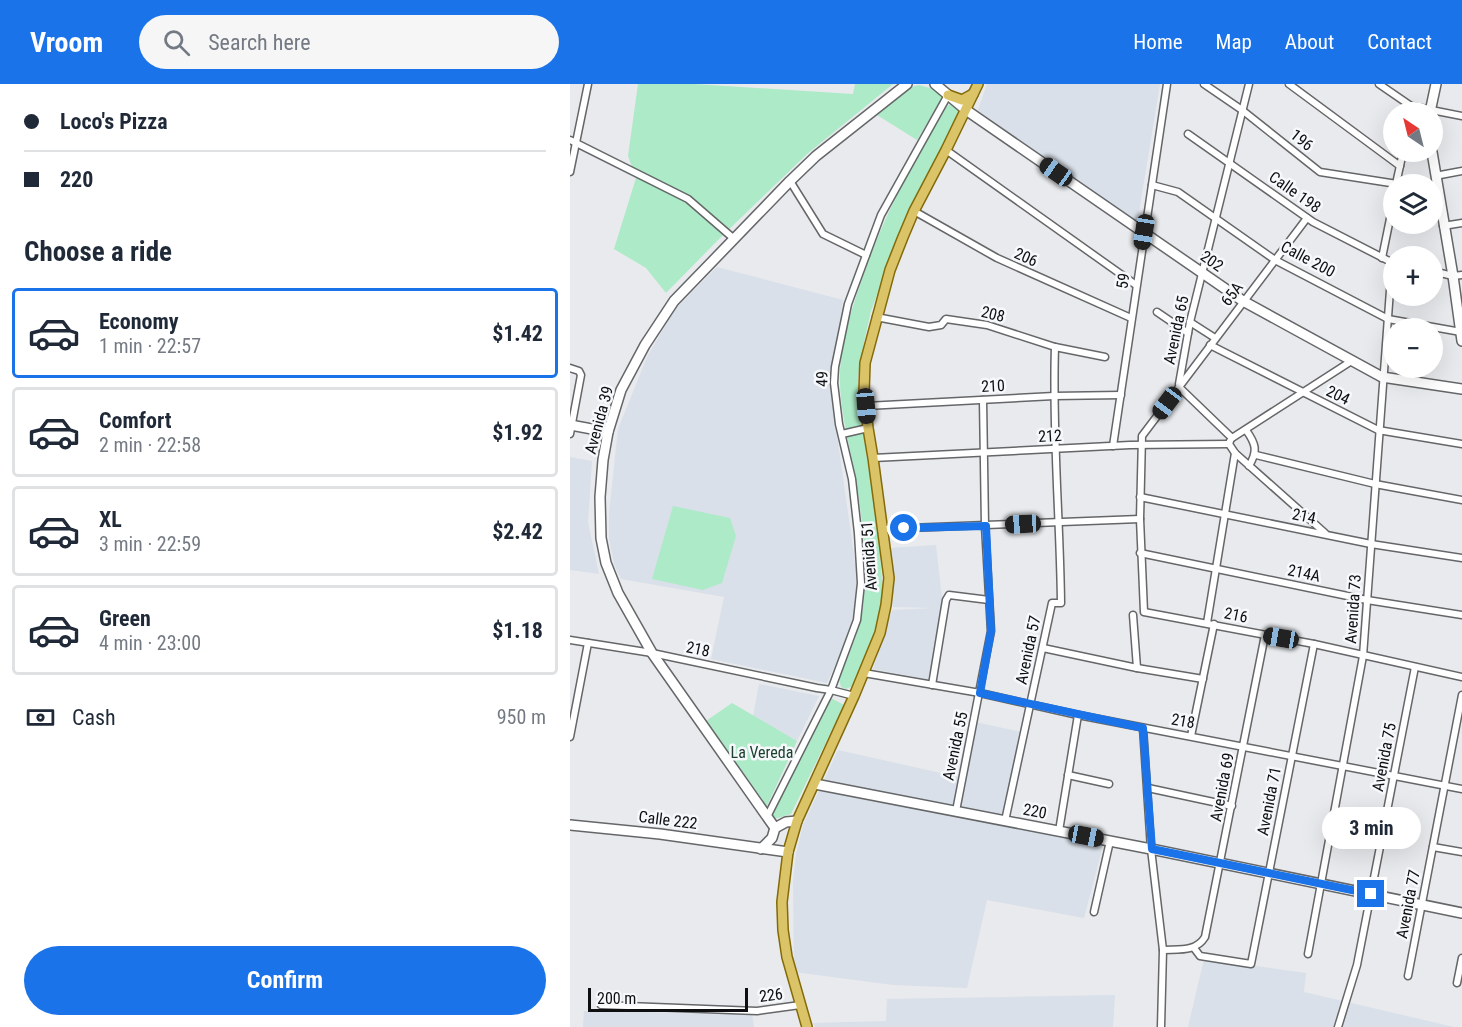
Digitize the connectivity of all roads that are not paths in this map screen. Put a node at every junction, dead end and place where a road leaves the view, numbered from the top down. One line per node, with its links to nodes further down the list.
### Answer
1 (588, 84): 20 (street)
2 (907, 84): 29 (street, Avenida 39)
3 (935, 84): 12 (street)
4 (978, 84): 11 (main road, Avenida 51)
5 (1167, 84): 31 (street, 59)
6 (1204, 84): 16 (street, 196)
7 (1250, 84): 16 (street, Avenida 65)
8 (1289, 84): 24 (street)
9 (1379, 84): 13 (street)
10 (1436, 84): 14 (street)
11 (973, 94): 12 (main road); 15 (main road, Avenida 51)
12 (948, 95): 15 (street); 40 (street, 49)
13 (1402, 102)
14 (1432, 102)
15 (966, 110): 21 (main road, Avenida 51); 37 (street, 202)
16 (1242, 110): 23 (street, Avenida 65); 30 (street, 196)
17 (1443, 113): 18 (street)
18 (1462, 116)
19 (1188, 134): 23 (street, Calle 198)
20 (573, 141): 26 (street); 39 (street)
21 (946, 150): 32 (main road, Avenida 51); 46 (street)
22 (1401, 162): 24 (street)
23 (1231, 164): 33 (street, Calle 198); 34 (street, Avenida 65)
24 (1400, 166): 27 (street)
25 (1462, 171): 28 (street)
26 (570, 172)
27 (1399, 174)
28 (1443, 175)
29 (790, 181): 39 (street, Avenida 39); 40 (street)
30 (1383, 182)
31 (1152, 185): 34 (street, Calle 200); 37 (street, 59)
32 (914, 211): 49 (main road, Avenida 51); 50 (street, 206)
33 (1307, 218): 41 (street, Calle 198); 42 (street, 65A)
34 (1217, 220): 42 (street, Calle 200); 43 (street, Avenida 65)
35 (1462, 223): 36 (street)
36 (1443, 226): 45 (street)
37 (1144, 232): 43 (street, 202); 46 (street, 59)
38 (1387, 234): 41 (street)
39 (733, 238): 75 (street, Avenida 39)
40 (866, 255): 76 (street, 49)
41 (1382, 258)
42 (1275, 260): 47 (street, 65A); 51 (street, Calle 200)
43 (1203, 273): 47 (street, 202); 52 (street, Avenida 65)
44 (1443, 273): 45 (street)
45 (1458, 275): 55 (street)
46 (1136, 285): 50 (street, 59)
47 (1244, 301): 56 (street, 65A); 60 (street, 202)
48 (1157, 312): 54 (street)
49 (876, 317): 58 (street, 208); 70 (main road, Avenida 51)
50 (1131, 318): 67 (street, 59)
51 (1386, 318)
52 (1190, 322): 54 (street, Avenida 65); 56 (street)
53 (1443, 331): 55 (street, Calle 200)
54 (1188, 333): 64 (street, Avenida 65)
55 (1462, 335)
56 (1215, 338): 57 (street, 65A)
57 (1210, 345): 64 (street, 65A); 66 (street, 204)
58 (1055, 347): 59 (street, 208); 68 (street, Avenida 57)
59 (1105, 357)
60 (1353, 360): 63 (street, 202); 66 (street)
61 (1383, 366): 63 (street, Avenida 73)
62 (570, 368): 71 (street)
63 (1382, 376): 65 (street, 202); 74 (street, Avenida 73)
64 (1179, 387): 77 (street); 79 (street, Avenida 65)
65 (1462, 389)
66 (1303, 392): 73 (street); 74 (street, 204)
67 (1121, 395): 68 (street, 210); 80 (street, 59)
68 (1054, 396): 69 (street, 210); 81 (street, Avenida 57)
69 (983, 400): 70 (street, 210); 82 (street, Avenida 55)
70 (866, 406): 72 (main road, Avenida 51)
71 (570, 428): 75 (street)
72 (867, 428): 76 (street); 85 (main road, Avenida 51)
73 (1246, 430): 77 (street); 84 (street)
74 (1378, 430): 78 (street, 204); 87 (street, Avenida 73)
75 (608, 432): 111 (street, Avenida 39)
76 (842, 434): 119 (street, 49)
77 (1231, 441): 79 (street, 212); 83 (street)
78 (1462, 444)
79 (1141, 445): 80 (street, 212); 88 (street, Avenida 65)
80 (1113, 446): 81 (street, 212)
81 (1057, 449): 82 (street, 212); 92 (street, Avenida 57)
82 (984, 453): 85 (street, 212); 93 (street, Avenida 55)
83 (1235, 453): 86 (street); 90 (street)
84 (1256, 454): 86 (street); 87 (street)
85 (873, 458): 94 (main road, Avenida 51)
86 (1249, 466): 95 (street)
87 (1375, 484): 89 (street); 96 (street, Avenida 73)
88 (1140, 497): 90 (street, 214); 91 (street, Avenida 65)
89 (1462, 500)
90 (1223, 513): 95 (street, 214); 99 (street)
91 (1140, 519): 92 (street); 97 (street, Avenida 65)
92 (1060, 522): 93 (street); 110 (street, Avenida 57)
93 (986, 526): 94 (street); 100 (street, Avenida 55)
94 (883, 529): 115 (main road, Avenida 51)
95 (1326, 534): 96 (street, 214)
96 (1371, 544): 98 (street, 214); 101 (street, Avenida 73)
97 (1140, 553): 99 (street, 214A); 102 (street, Avenida 65)
98 (1462, 558)
99 (1215, 568): 101 (street, 214A); 105 (street)
100 (989, 600): 118 (street); 120 (street, Avenida 55)
101 (1367, 600): 104 (street, 214A); 112 (street, Avenida 73)
102 (1144, 612): 105 (street, 216)
103 (1134, 615): 114 (street)
104 (1462, 615)
105 (1210, 624): 106 (street, 216); 117 (street)
106 (1265, 635): 109 (street, 216); 128 (street, Avenida 69)
107 (570, 640): 108 (street, 218)
108 (588, 643): 111 (street, 218); 127 (street)
109 (1314, 644): 112 (street, 216); 129 (street, Avenida 71)
110 (1043, 648): 114 (street); 123 (street, Avenida 57)
111 (652, 653): 119 (street, 218); 140 (street, Avenida 39)
112 (1363, 656): 113 (street, 216); 130 (street, Avenida 73)
113 (1415, 667): 116 (street, 216); 132 (street, Avenida 75)
114 (1137, 668): 117 (street)
115 (864, 673): 118 (street, 218); 122 (main road, Avenida 51)
116 (1462, 677)
117 (1203, 680): 126 (street)
118 (932, 685): 120 (street, 218)
119 (831, 690): 122 (street, 218); 140 (street, 49)
120 (980, 693): 123 (street, 218); 139 (street, Avenida 55)
121 (1462, 695): 135 (street, Avenida 77)
122 (854, 696): 133 (main road, Avenida 51)
123 (1031, 705): 124 (street, 218); 142 (street, Avenida 57)
124 (1078, 715): 125 (street, 218); 131 (street)
125 (1143, 728): 126 (street, 218); 136 (street)
126 (1191, 736): 128 (street, 218)
127 (570, 737)
128 (1244, 747): 129 (street, 218); 138 (street, Avenida 69)
129 (1292, 756): 130 (street, 218); 154 (street, Avenida 71)
130 (1343, 766): 132 (street, 218); 155 (street, Avenida 73)
131 (1068, 775): 134 (street); 145 (street)
132 (1394, 776): 135 (street, 218); 156 (street, Avenida 75)
133 (815, 784): 139 (street, 220); 141 (main road, Avenida 51)
134 (1109, 784)
135 (1445, 785): 137 (street, 218); 148 (street, Avenida 77)
136 (1148, 788): 138 (street); 150 (street)
137 (1462, 789)
138 (1232, 806): 153 (street, Avenida 69)
139 (956, 811): 142 (street, 220)
140 (767, 818): 144 (street, Avenida 39)
141 (797, 821): 144 (street); 151 (main road, Avenida 51)
142 (1005, 821): 145 (street, 220)
143 (570, 825): 149 (street, Calle 222)
144 (775, 828): 146 (street)
145 (1059, 831): 147 (street, 220)
146 (772, 838): 149 (street); 151 (street)
147 (1110, 841): 150 (street, 220); 158 (street)
148 (1433, 847): 152 (street); 157 (street, Avenida 77)
149 (761, 849): 151 (street, Calle 222)
150 (1152, 849): 153 (street, 220); 161 (street)
151 (784, 852): 167 (main road, Avenida 51)
152 (1462, 852)
153 (1220, 864): 154 (street, 220); 160 (street, Avenida 69)
154 (1269, 874): 155 (street, 220); 160 (street, Avenida 71)
155 (1321, 885): 156 (street, 220); 162 (street, Avenida 73)
156 (1371, 894): 157 (street, 220); 170 (street, Avenida 75)
157 (1422, 905): 159 (street, 220); 164 (street, Avenida 77)
158 (1094, 912)
159 (1462, 913)
160 (1194, 948): 161 (street)
161 (1163, 950): 169 (street)
162 (1308, 954)
163 (1462, 958): 165 (street)
164 (1408, 976)
165 (1457, 983)
166 (601, 1005): 167 (street, 226)
167 (801, 1005): 168 (main road, Avenida 51)
168 (807, 1027)
169 (1161, 1027)
170 (1338, 1027)

